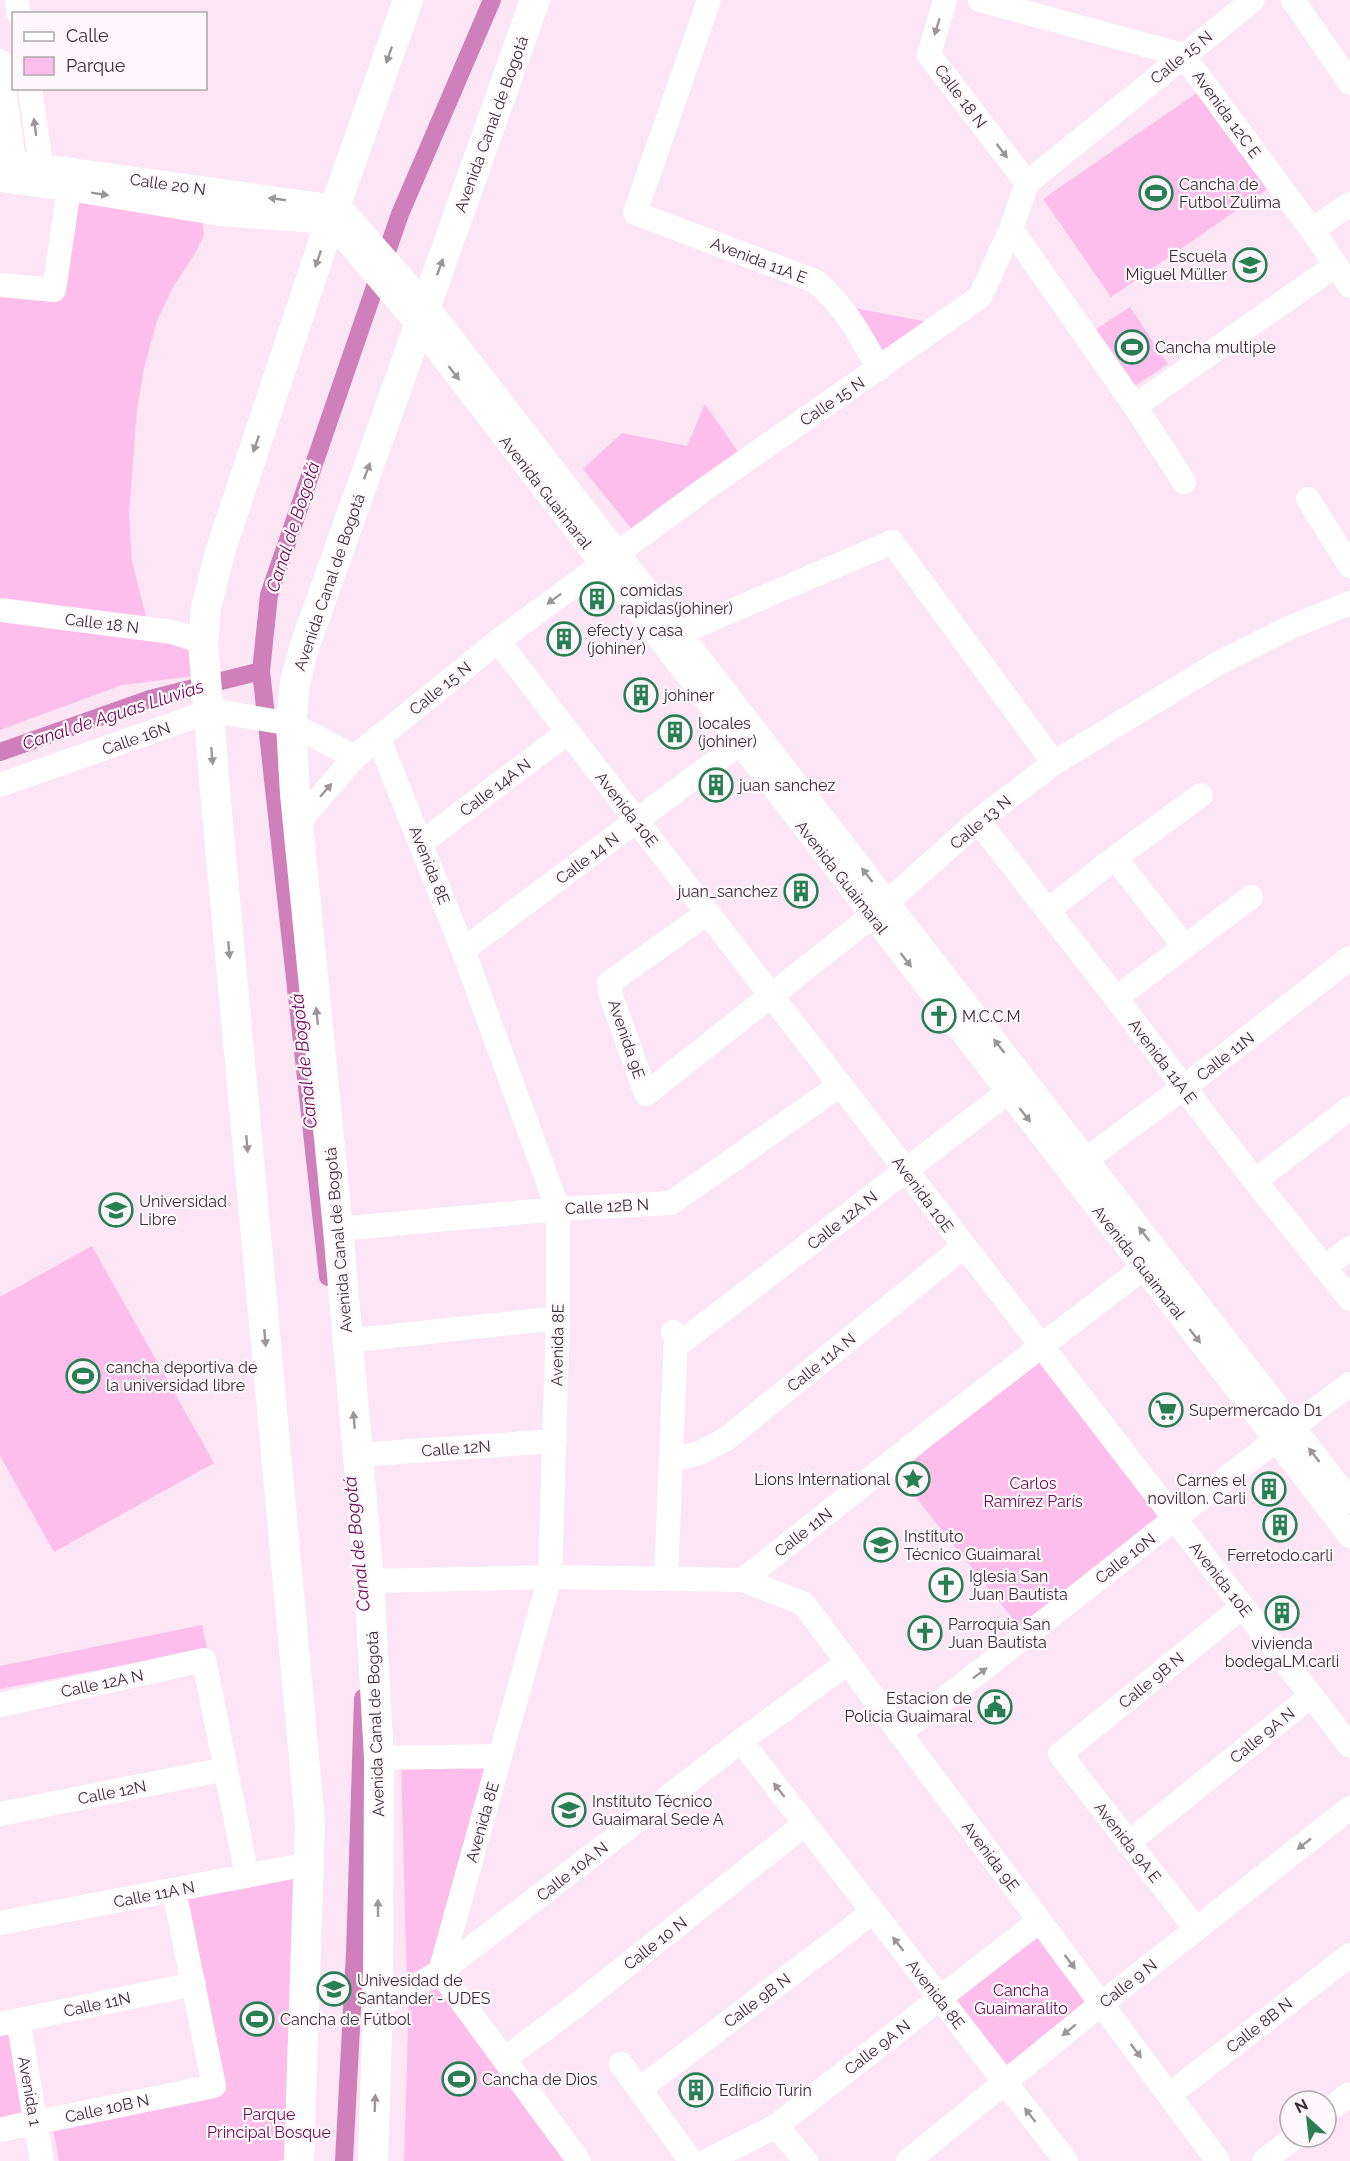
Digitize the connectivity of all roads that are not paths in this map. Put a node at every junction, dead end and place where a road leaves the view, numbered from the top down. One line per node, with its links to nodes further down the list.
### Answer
1 (408, 0): 17 (main road, one-way to 17)
2 (536, 0): 23 (main road, Avenida Canal de Bogotá, one-way to 2)
3 (709, 0): 24 (street, Avenida 11A E)
4 (945, 0): 14 (street, Calle 18 N, one-way to 14)
5 (980, 0): 8 (street, Avenida 12C E)
6 (1253, 0): 8 (street, Calle 15 N)
7 (1293, 0): 10 (street)
8 (1183, 55): 14 (street, Calle 15 N); 19 (street, Avenida 12C E)
9 (0, 61): 13 (street)
10 (1350, 84)
11 (30, 90): 12 (street, one-way to 11)
12 (41, 166): 13 (street, Calle 20 N); 17 (street, Calle 20 N, one-way to 12)
13 (5, 167): 15 (street, Calle 20 N)
14 (1027, 183): 18 (street, Calle 15 N)
15 (69, 189): 17 (street, Calle 20 N, one-way to 17); 21 (street)
16 (1350, 204): 19 (street)
17 (338, 219): 23 (street, Avenida Guaimaral); 34 (main road, one-way to 34)
18 (1011, 229): 24 (street, Calle 15 N); 25 (street)
19 (1312, 230): 20 (street, Avenida 12C E)
20 (1336, 265): 22 (street, Avenida 12C E); 25 (street)
21 (0, 285)
22 (1350, 286)
23 (417, 309): 28 (street, Avenida Guaimaral); 36 (main road, Avenida Canal de Bogotá, one-way to 23)
24 (879, 369): 28 (street, Calle 15 N)
25 (1135, 406): 26 (street)
26 (1184, 482)
27 (1308, 499): 29 (street)
28 (609, 559): 32 (street, Avenida Guaimaral); 33 (street, Calle 15 N, one-way to 33); 39 (street, Avenida Guaimaral)
29 (1350, 566)
30 (1350, 603): 41 (street, Calle 13 N)
31 (0, 610): 34 (street, Calle 18 N)
32 (680, 633): 41 (street); 50 (street, Avenida Guaimaral, one-way to 32)
33 (498, 641): 37 (street, Avenida 10E); 38 (street, Calle 15 N)
34 (203, 651): 35 (main road)
35 (212, 707): 36 (street, Calle 16N); 42 (street, Calle 16N); 103 (main road, one-way to 103)
36 (283, 722): 40 (street); 46 (main road, Avenida Canal de Bogotá)
37 (568, 732): 44 (street, Avenida 10E); 47 (street, Calle 14A N)
38 (378, 737): 40 (street, Calle 15 N); 47 (street, Avenida 8E)
39 (740, 744): 44 (street, Calle 14 N); 50 (street, Avenida Guaimaral)
40 (355, 757): 46 (street, Calle 15 N, one-way to 40)
41 (1054, 763): 45 (street, Calle 13 N)
42 (0, 785)
43 (1201, 795): 48 (street)
44 (636, 821): 52 (street, Avenida 10E); 54 (street, Calle 14 N)
45 (978, 822): 50 (street, Calle 13 N); 51 (street, Avenida 11A E)
46 (298, 823): 67 (main road, Avenida Canal de Bogotá, one-way to 46)
47 (421, 843): 54 (street, Avenida 8E)
48 (1115, 858): 51 (street); 53 (street)
49 (1251, 897): 53 (street)
50 (880, 909): 56 (street, Calle 13 N); 60 (street, Avenida Guaimaral, one-way to 60); 63 (street, Avenida Guaimaral, one-way to 50)
51 (1048, 910): 57 (street, Avenida 11A E)
52 (707, 913): 56 (street, Avenida 10E); 61 (street, Avenida 9E)
53 (1184, 946): 57 (street)
54 (463, 950): 66 (street, Avenida 8E)
55 (1350, 958): 59 (street, Calle 11N)
56 (771, 996): 58 (street, Avenida 10E); 61 (street, Calle 13 N)
57 (1116, 998): 59 (street, Avenida 11A E)
58 (840, 1085): 64 (street, Avenida 10E); 66 (street, Calle 12B N)
59 (1183, 1088): 63 (street, Calle 11N); 65 (street, Avenida 11A E)
60 (1008, 1092): 63 (street, Avenida Guaimaral, one-way to 63); 64 (street, Calle 12A N)
61 (646, 1094)
62 (1350, 1108): 65 (street)
63 (1077, 1165): 70 (street, Avenida Guaimaral)
64 (906, 1171): 68 (street, Avenida 10E); 80 (street, Calle 12A N)
65 (1255, 1181): 71 (street, Avenida 11A E)
66 (558, 1209): 67 (street, Calle 12B N); 73 (street, Avenida 8E)
67 (338, 1229): 74 (main road, Avenida Canal de Bogotá)
68 (963, 1247): 75 (street, Avenida 10E); 80 (street, Calle 11A N)
69 (1350, 1248): 71 (street)
70 (1152, 1262): 75 (street, Calle 11N); 77 (street, Avenida Guaimaral)
71 (1324, 1268): 72 (street, Avenida 11A E)
72 (1350, 1299)
73 (558, 1318): 74 (street); 78 (street, Avenida 8E)
74 (346, 1341): 79 (main road, Avenida Canal de Bogotá, one-way to 74)
75 (1041, 1346): 82 (street, Avenida 10E); 86 (street, Calle 11N)
76 (1350, 1384): 77 (street, Calle 10N)
77 (1284, 1433): 81 (street, Avenida Guaimaral, one-way to 77); 82 (street, Calle 10N); 83 (street, Avenida Guaimaral)
78 (555, 1441): 79 (street, Calle 12N); 84 (street, Avenida 8E)
79 (357, 1455): 87 (main road, Avenida Canal de Bogotá)
80 (671, 1460): 85 (street)
81 (1350, 1501)
82 (1174, 1519): 88 (street, Avenida 10E); 92 (street, Calle 10N, one-way to 82)
83 (1350, 1536)
84 (550, 1578): 85 (street); 87 (street); 96 (street, Avenida 8E)
85 (666, 1578): 86 (street)
86 (743, 1580): 89 (street, Avenida 9E)
87 (369, 1581): 97 (main road, Avenida Canal de Bogotá)
88 (1242, 1607): 90 (street, Avenida 10E); 95 (street, Calle 9B N)
89 (847, 1664): 92 (street, Avenida 9E); 93 (street, Calle 10A N)
90 (1311, 1696): 94 (street, Avenida 10E); 102 (street, Calle 9A N)
91 (0, 1706): 98 (street, Calle 12A N)
92 (899, 1733): 107 (street, Avenida 9E)
93 (741, 1741): 101 (street, Avenida 8E, one-way to 93); 111 (street, Calle 10A N)
94 (1350, 1746)
95 (1060, 1754): 102 (street, Avenida 9A E)
96 (500, 1756): 97 (street); 111 (street, Avenida 8E)
97 (379, 1758): 115 (main road, Avenida Canal de Bogotá, one-way to 97)
98 (225, 1769): 100 (street, Calle 12N); 104 (street)
99 (1350, 1808): 109 (street, Calle 9 N, one-way to 109)
100 (0, 1814)
101 (805, 1824): 106 (street, Avenida 8E); 117 (street, Calle 10 N)
102 (1128, 1842): 109 (street, Avenida 9A E)
103 (309, 1864): 104 (street, Calle 11A N); 127 (main road)
104 (247, 1876): 105 (street, Calle 11A N)
105 (174, 1890): 108 (street, Calle 11A N); 112 (street)
106 (873, 1912): 113 (street, Avenida 8E, one-way to 106); 120 (street, Calle 9B N)
107 (1039, 1921): 113 (street, Calle 9A N); 114 (street, Avenida 9E, one-way to 114)
108 (0, 1923)
109 (1196, 1929): 114 (street, Calle 9 N)
110 (1350, 1955): 121 (street, Calle 8B N)
111 (440, 1972): 115 (street, Calle 10A N); 117 (street)
112 (194, 1984): 116 (street, Calle 11N); 122 (street, Calle 10B N)
113 (940, 1998): 119 (street, Avenida 8E); 123 (street, Calle 9A N)
114 (1101, 2004): 119 (street, Calle 9 N, one-way to 119); 121 (street, Avenida 9E, one-way to 121)
115 (378, 2006): 128 (main road, Avenida Canal de Bogotá, one-way to 115)
116 (9, 2022): 122 (street, Avenida 1)
117 (504, 2059): 129 (street)
118 (621, 2064): 120 (street)
119 (1005, 2082): 133 (street, Calle 9 N); 134 (street, Avenida 8E, one-way to 119)
120 (640, 2089): 130 (street)
121 (1169, 2095): 135 (street, Avenida 9E)
122 (36, 2123): 124 (street, Calle 10B N); 126 (street, Avenida 1)
123 (776, 2126): 131 (street, Calle 9A N); 132 (street)
124 (0, 2130)
125 (1280, 2149): 136 (street)
126 (42, 2161)
127 (299, 2161)
128 (373, 2161)
129 (579, 2161)
130 (691, 2161)
131 (707, 2161)
132 (806, 2161)
133 (909, 2161)
134 (1066, 2161)
135 (1218, 2161)
136 (1264, 2161)

